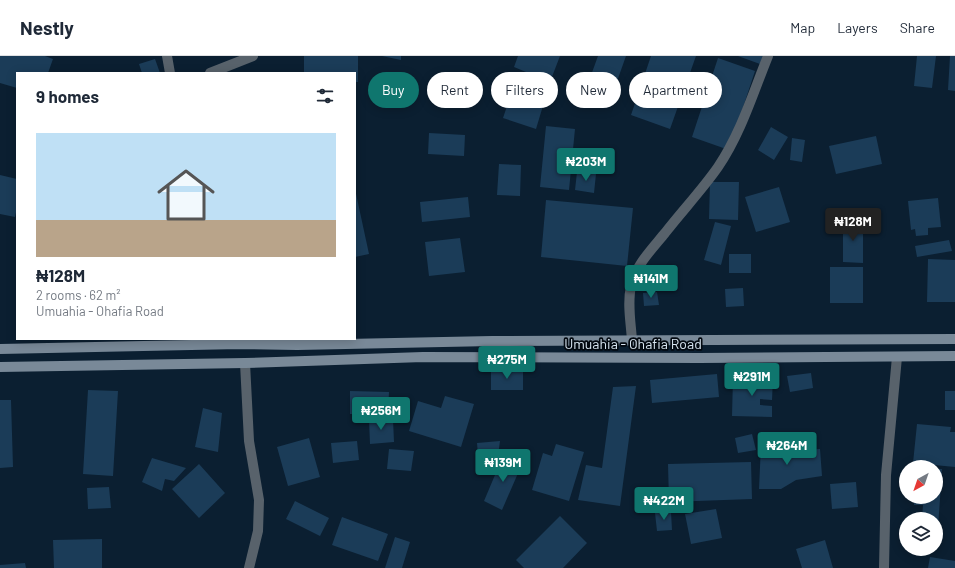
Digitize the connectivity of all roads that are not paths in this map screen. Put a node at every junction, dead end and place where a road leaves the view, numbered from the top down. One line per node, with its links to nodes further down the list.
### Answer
1 (167, 56): 4 (street)
2 (252, 56): 5 (street)
3 (768, 56): 7 (street)
4 (170, 72)
5 (212, 72)
6 (955, 339): 8 (main road, Umuahia - Ohafia Road)
7 (632, 341): 8 (main road, Umuahia - Ohafia Road); 10 (main road, Umuahia - Ohafia Road)
8 (698, 341): 14 (main road)
9 (238, 342): 10 (main road, Umuahia - Ohafia Road); 11 (main road, Umuahia - Ohafia Road)
10 (297, 345): 15 (main road)
11 (0, 349)
12 (955, 356): 13 (main road, Umuahia - Ohafia Road)
13 (897, 357): 14 (main road, Umuahia - Ohafia Road); 19 (street)
14 (699, 358): 15 (main road, Umuahia - Ohafia Road)
15 (299, 361): 16 (main road, Umuahia - Ohafia Road)
16 (245, 363): 17 (main road, Umuahia - Ohafia Road); 18 (street)
17 (0, 367)
18 (249, 568)
19 (884, 568)

